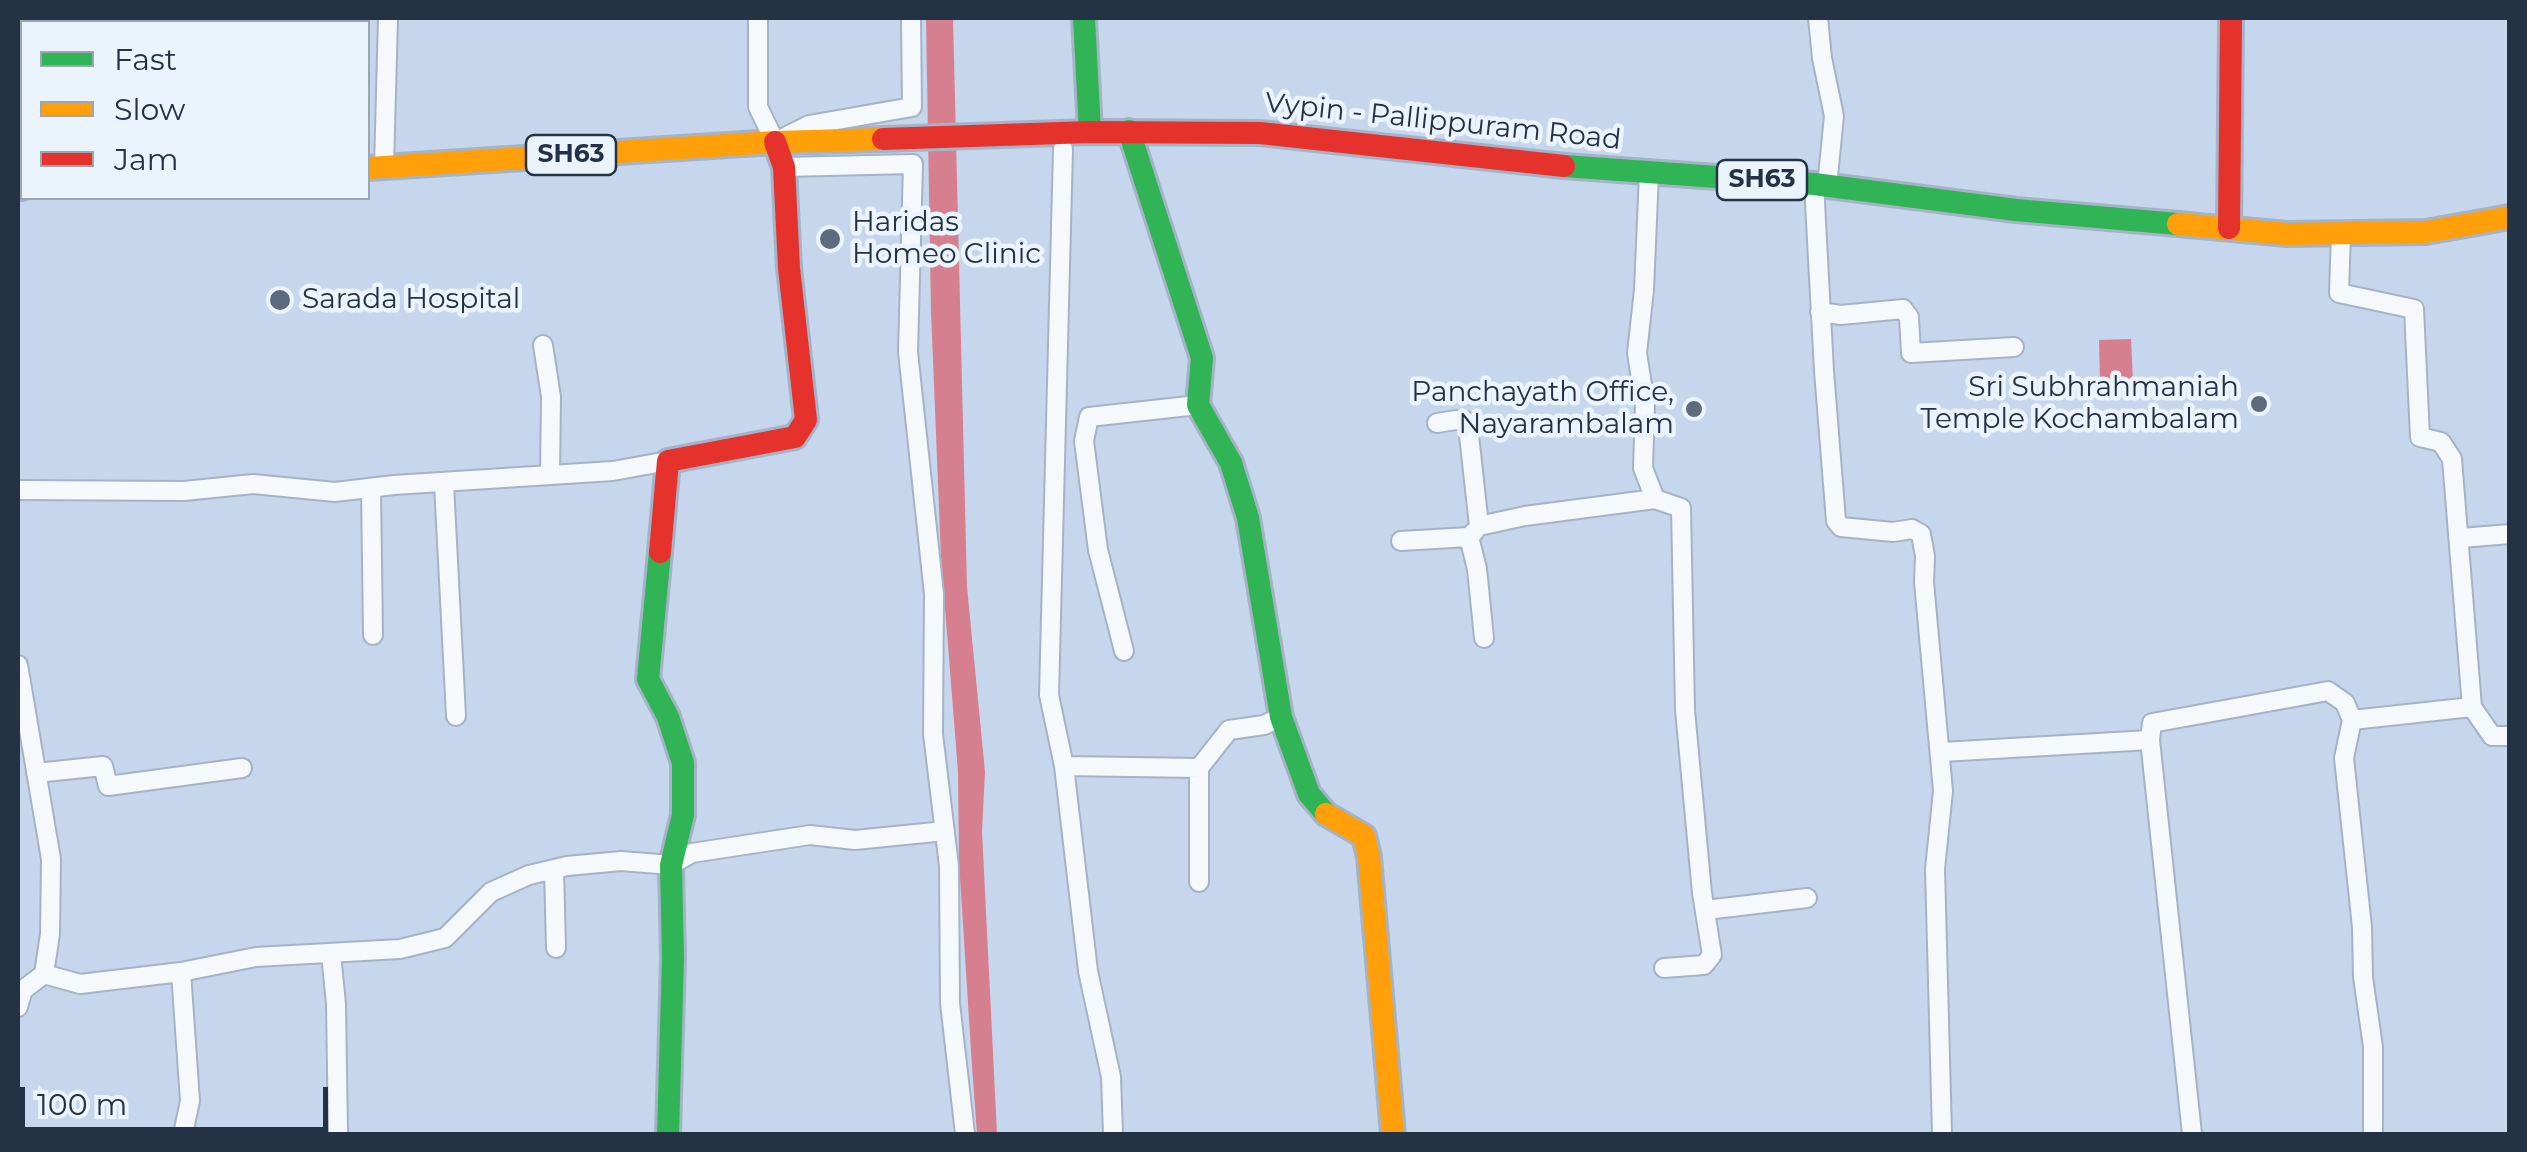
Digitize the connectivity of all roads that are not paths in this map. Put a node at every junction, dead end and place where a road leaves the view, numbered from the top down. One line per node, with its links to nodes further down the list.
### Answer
1 (388, 18): 11 (street)
2 (758, 18): 9 (street)
3 (910, 18): 9 (street)
4 (1084, 18): 8 (street)
5 (1818, 18): 14 (street)
6 (2231, 18): 16 (street)
7 (1129, 131): 8 (street, Vypin - Pallippuram Road / SH63); 13 (street, Vypin - Pallippuram Road / SH63); 21 (street)
8 (1090, 132): 9 (street, Vypin - Pallippuram Road / SH63)
9 (775, 142): 11 (street, Vypin - Pallippuram Road / SH63); 12 (street)
10 (1063, 148): 44 (street)
11 (376, 167)
12 (784, 167): 23 (street); 48 (street)
13 (1650, 173): 14 (street, Vypin - Pallippuram Road / SH63); 28 (street)
14 (1820, 185): 16 (street, Vypin - Pallippuram Road / SH63); 18 (street)
15 (2510, 217): 17 (street, Vypin - Pallippuram Road / SH63)
16 (2229, 228): 17 (street, Vypin - Pallippuram Road / SH63)
17 (2340, 233): 31 (street)
18 (1820, 312): 20 (street); 43 (street)
19 (543, 345): 24 (street)
20 (2014, 348)
21 (1198, 405): 35 (street); 39 (street)
22 (1437, 423): 29 (street)
23 (668, 461): 24 (street); 49 (street)
24 (550, 474): 25 (street)
25 (444, 484): 27 (street); 38 (street)
26 (18, 490): 27 (street)
27 (372, 490): 33 (street)
28 (1655, 499): 29 (street); 53 (street)
29 (1474, 532): 32 (street); 34 (street)
30 (2510, 534): 31 (street)
31 (2461, 538): 37 (street)
32 (1401, 542)
33 (373, 635)
34 (1484, 638)
35 (1124, 651)
36 (18, 664): 47 (street)
37 (2472, 707): 40 (street); 41 (street)
38 (456, 716)
39 (1280, 717): 46 (street); 65 (street)
40 (2352, 720): 42 (street); 68 (street)
41 (2510, 736)
42 (2150, 740): 43 (street); 67 (street)
43 (1942, 752): 66 (street)
44 (1064, 766): 46 (street); 64 (street)
45 (242, 768): 47 (street)
46 (1199, 768): 51 (street)
47 (36, 774): 58 (street)
48 (945, 830): 49 (street); 63 (street)
49 (670, 865): 50 (street); 62 (street)
50 (554, 869): 54 (street); 55 (street)
51 (1199, 882)
52 (1807, 898): 53 (street)
53 (1706, 910): 56 (street)
54 (556, 948)
55 (331, 954): 57 (street); 61 (street)
56 (1664, 968)
57 (181, 972): 58 (street); 60 (street)
58 (44, 974): 59 (street)
59 (18, 1008)
60 (183, 1134)
61 (338, 1134)
62 (668, 1134)
63 (965, 1134)
64 (1113, 1134)
65 (1392, 1134)
66 (1942, 1134)
67 (2192, 1134)
68 (2373, 1134)

